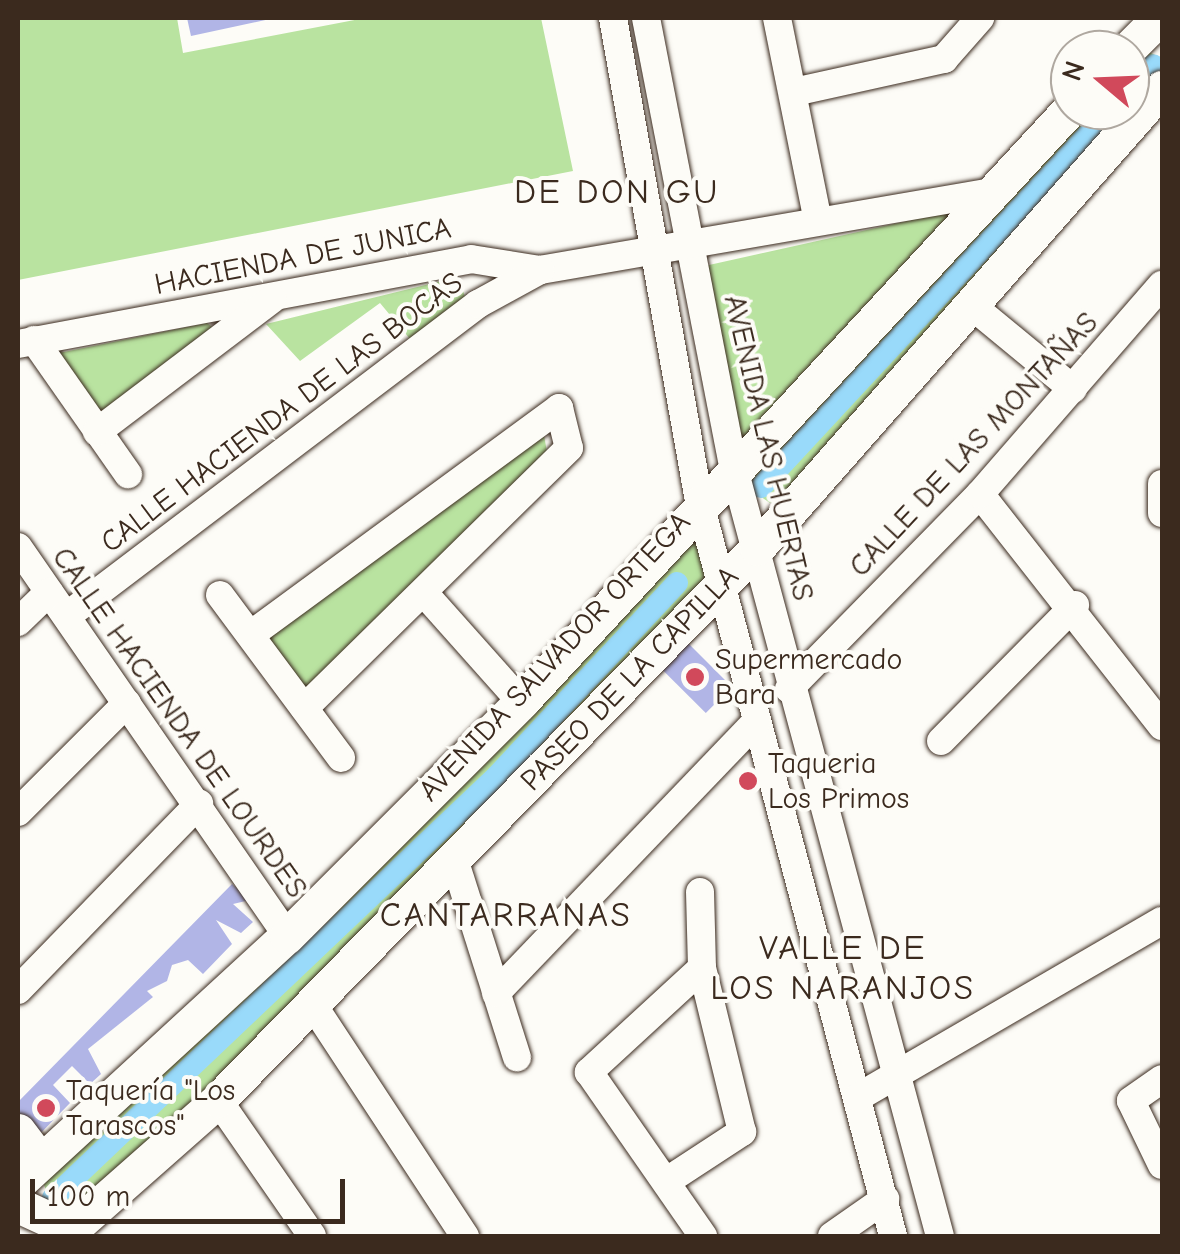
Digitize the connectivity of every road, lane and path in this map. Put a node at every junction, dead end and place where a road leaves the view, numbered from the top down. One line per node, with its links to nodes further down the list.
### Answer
1 (613, 18): 11 (street)
2 (646, 18): 10 (street, AVENIDA LAS HUERTAS)
3 (777, 18): 6 (street)
4 (980, 18): 6 (street)
5 (1162, 88): 17 (main road, PASEO DE LA CAPILLA)
6 (794, 92): 9 (street)
7 (1050, 129): 8 (main road, AVENIDA SALVADOR ORTEGA)
8 (988, 193): 9 (street, HACIENDA DE JUNICA); 21 (main road, AVENIDA SALVADOR ORTEGA)
9 (818, 221): 10 (street, HACIENDA DE JUNICA)
10 (688, 242): 11 (street, HACIENDA DE JUNICA); 21 (street, AVENIDA LAS HUERTAS)
11 (660, 248): 13 (street, HACIENDA DE JUNICA); 25 (street)
12 (471, 258): 13 (street, HACIENDA DE JUNICA); 15 (street, HACIENDA DE JUNICA); 16 (street)
13 (540, 270): 16 (street, CALLE HACIENDA DE LAS BOCAS)
14 (1162, 285): 19 (street, CALLE DE LAS MONTAÑAS)
15 (278, 295): 18 (street, HACIENDA DE JUNICA); 20 (street)
16 (478, 304): 34 (street, CALLE HACIENDA DE LAS BOCAS)
17 (970, 305): 19 (street); 28 (main road, PASEO DE LA CAPILLA)
18 (26, 342): 20 (street)
19 (1074, 390): 24 (street, CALLE DE LAS MONTAÑAS)
20 (96, 432): 22 (street)
21 (734, 469): 25 (main road, AVENIDA SALVADOR ORTEGA); 28 (street, AVENIDA LAS HUERTAS)
22 (128, 474)
23 (1162, 484): 26 (street)
24 (980, 494): 33 (street); 37 (street, CALLE DE LAS MONTAÑAS)
25 (699, 500): 29 (street); 39 (main road, AVENIDA SALVADOR ORTEGA)
26 (1162, 513)
27 (18, 548): 30 (street, CALLE HACIENDA DE LOURDES)
28 (757, 548): 29 (main road, PASEO DE LA CAPILLA); 37 (street, AVENIDA LAS HUERTAS)
29 (722, 584): 41 (street); 47 (main road, PASEO DE LA CAPILLA)
30 (48, 592): 34 (street, CALLE HACIENDA DE LOURDES); 35 (street)
31 (424, 593): 36 (street); 39 (street); 40 (street)
32 (220, 595): 36 (street)
33 (1075, 606): 42 (street); 43 (street)
34 (68, 615): 38 (street, CALLE HACIENDA DE LOURDES)
35 (18, 622)
36 (252, 633): 40 (street)
37 (789, 688): 57 (street, AVENIDA LAS HUERTAS)
38 (127, 702): 45 (street, CALLE HACIENDA DE LOURDES); 46 (street)
39 (521, 702): 50 (main road, AVENIDA SALVADOR ORTEGA)
40 (304, 708): 44 (street)
41 (756, 722): 53 (street); 58 (street)
42 (1162, 726)
43 (941, 741)
44 (341, 758)
45 (199, 804): 50 (street, CALLE HACIENDA DE LOURDES); 52 (street)
46 (18, 812)
47 (455, 862): 53 (street); 54 (main road, PASEO DE LA CAPILLA)
48 (700, 892): 51 (street)
49 (1162, 922): 57 (street)
50 (287, 936): 62 (main road, AVENIDA SALVADOR ORTEGA)
51 (702, 968): 63 (street); 63 (street)
52 (18, 990)
53 (496, 993): 55 (street)
54 (313, 1005): 59 (main road, PASEO DE LA CAPILLA); 68 (street)
55 (517, 1057)
56 (1162, 1078): 61 (street)
57 (902, 1079): 58 (street); 72 (street, AVENIDA LAS HUERTAS)
58 (858, 1098): 64 (street)
59 (218, 1100): 66 (main road, PASEO DE LA CAPILLA); 67 (street)
60 (18, 1131): 62 (main road)
61 (1162, 1165)
62 (29, 1172)
63 (668, 1181): 69 (street)
64 (885, 1199): 70 (street); 71 (street)
65 (18, 1205): 66 (main road)
66 (67, 1233)
67 (312, 1236)
68 (465, 1236)
69 (703, 1236)
70 (832, 1236)
71 (894, 1236)
72 (940, 1236)

